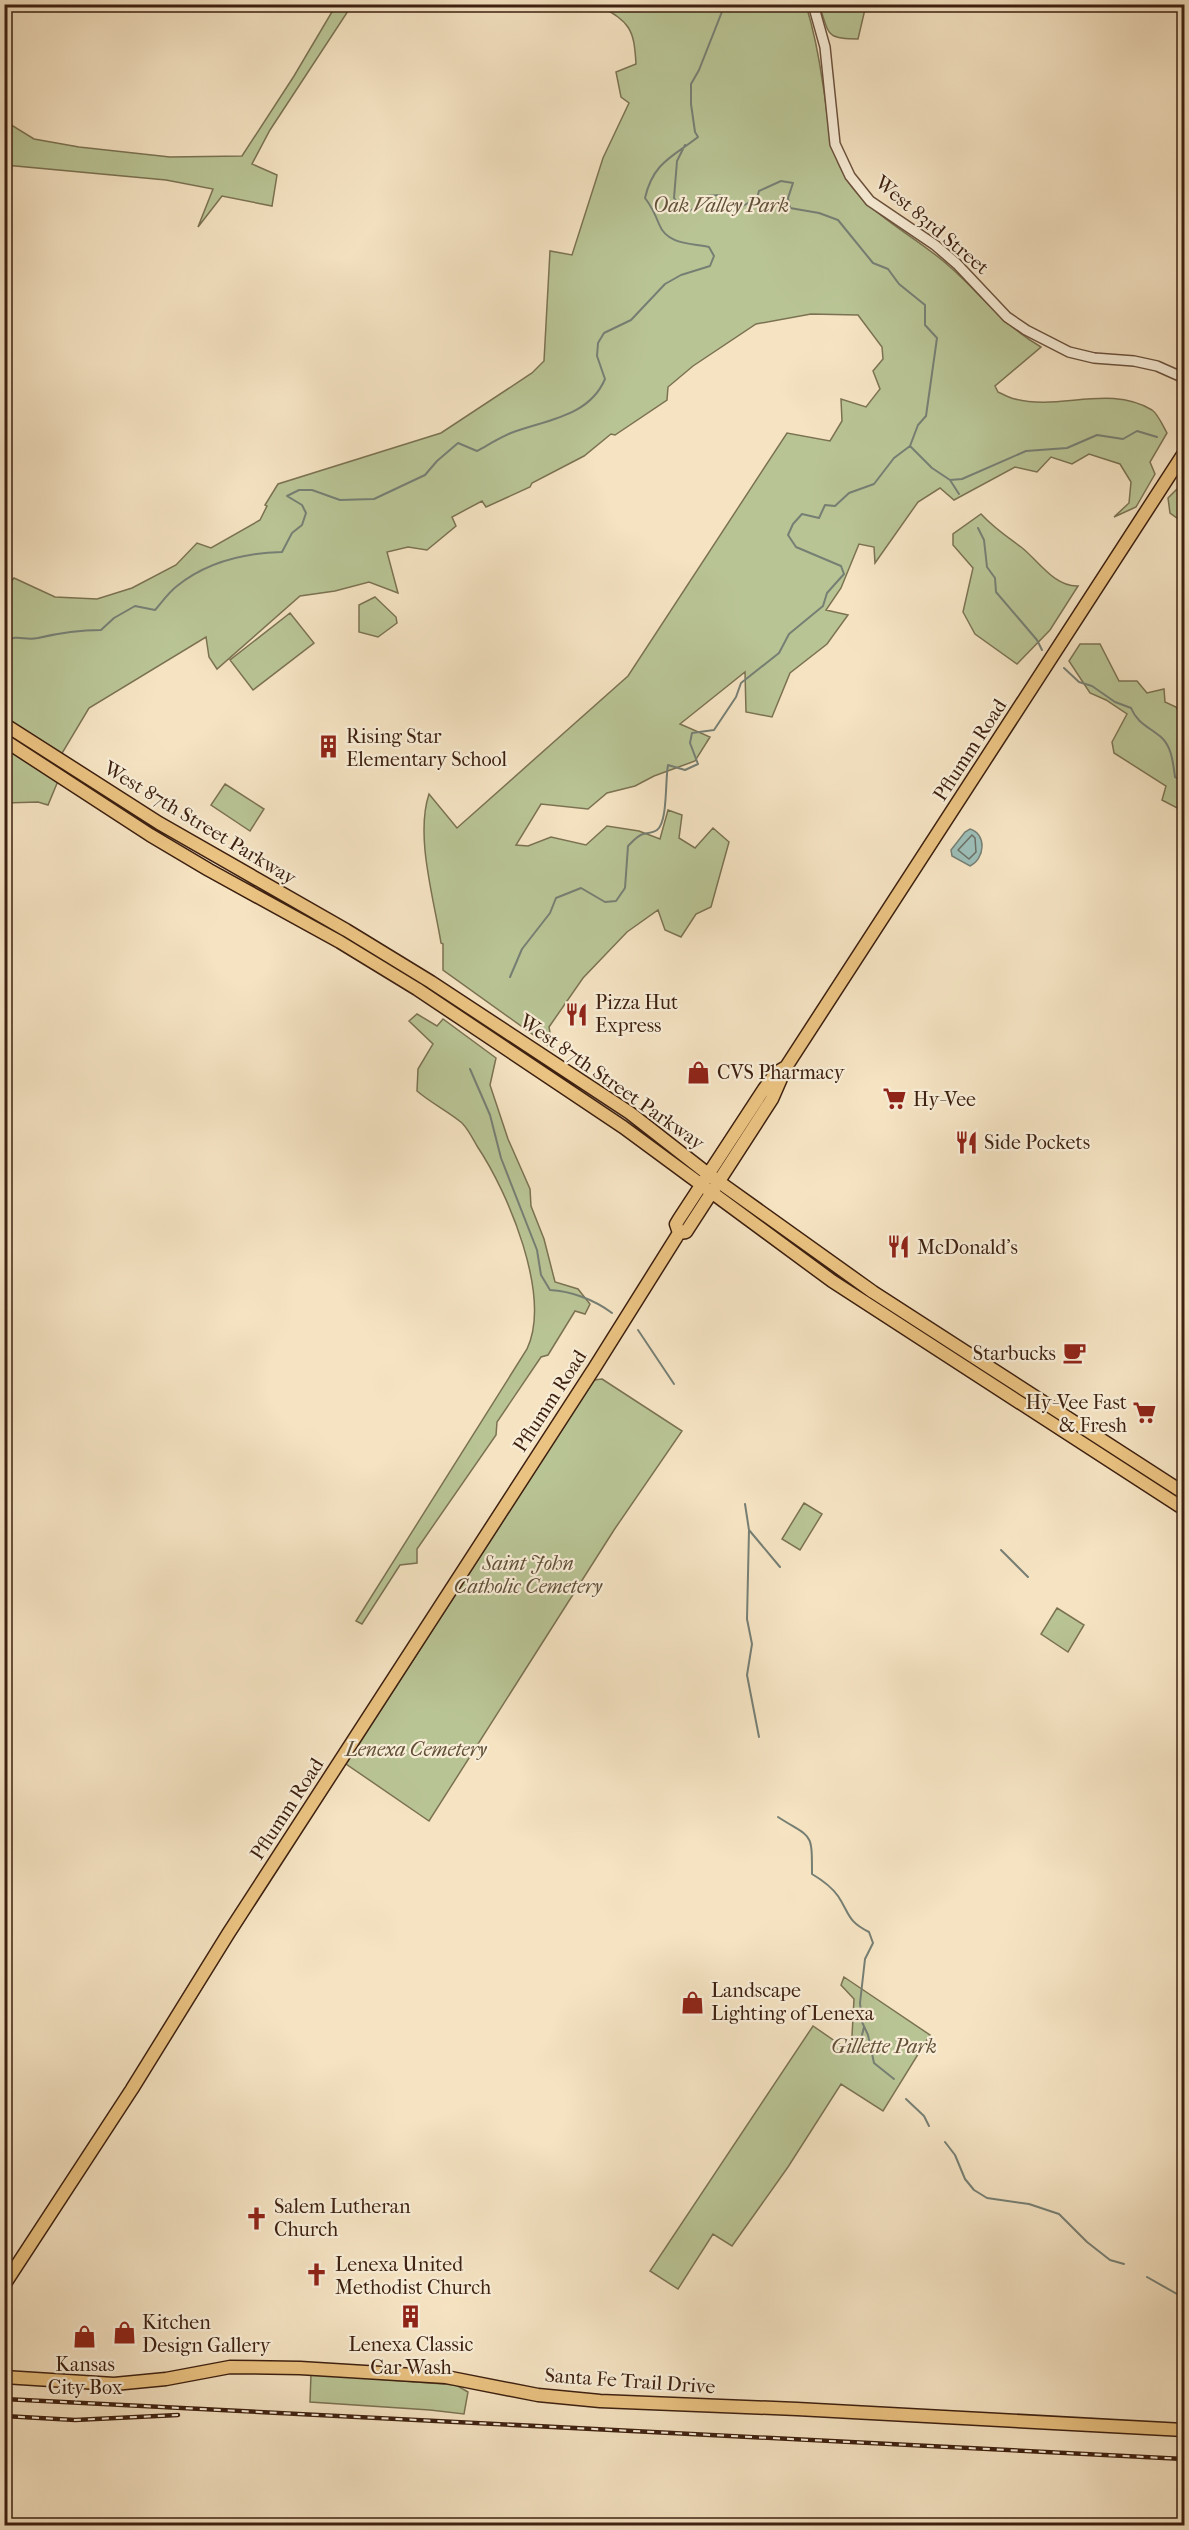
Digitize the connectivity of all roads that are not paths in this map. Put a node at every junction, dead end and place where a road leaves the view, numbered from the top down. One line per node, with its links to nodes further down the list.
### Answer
1 (813, 4): 2 (street, West 83rd Street)
2 (1185, 378)
3 (1185, 453): 7 (main road, Pflumm Road)
4 (4, 724): 8 (main road, West 87th Street Parkway)
5 (4, 740): 6 (main road, West 87th Street Parkway)
6 (509, 1050): 8 (main road); 9 (main road, West 87th Street Parkway)
7 (786, 1067): 9 (main road); 10 (main road)
8 (590, 1085): 9 (main road, West 87th Street Parkway)
9 (705, 1180): 10 (main road, West 87th Street Parkway); 11 (main road, West 87th Street Parkway); 12 (main road)
10 (720, 1182): 11 (main road); 14 (main road, West 87th Street Parkway)
11 (712, 1194): 12 (main road); 13 (main road, West 87th Street Parkway)
12 (679, 1233): 17 (main road, Pflumm Road)
13 (1112, 1463): 15 (main road); 16 (main road, West 87th Street Parkway)
14 (1185, 1493)
15 (1185, 1497)
16 (1185, 1509)
17 (4, 2285)
18 (4, 2377): 19 (main road, Santa Fe Trail Drive)
19 (1185, 2430)

